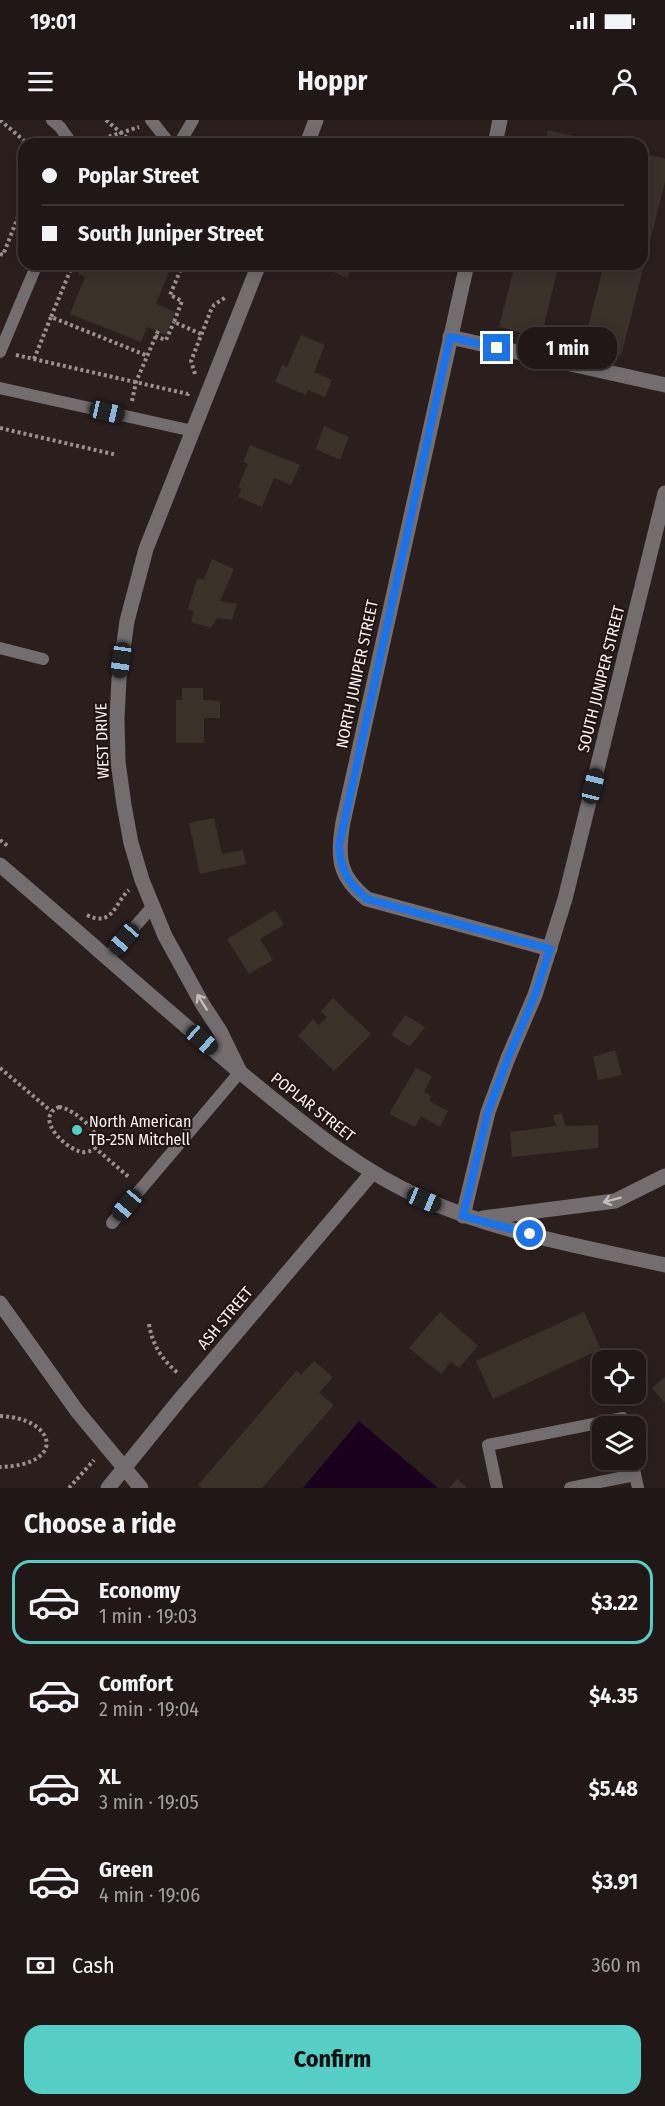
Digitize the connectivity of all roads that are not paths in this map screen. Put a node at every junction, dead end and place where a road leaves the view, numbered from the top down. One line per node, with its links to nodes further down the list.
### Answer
1 (52, 120): 6 (lane)
2 (193, 120): 8 (lane)
3 (316, 120): 9 (street)
4 (500, 120): 10 (street)
5 (152, 121): 7 (lane)
6 (68, 138)
7 (165, 138)
8 (182, 138)
9 (309, 138)
10 (496, 138)
11 (34, 270): 15 (lane)
12 (257, 270): 18 (street, WEST DRIVE)
13 (466, 270): 14 (street, NORTH JUNIPER STREET)
14 (450, 337): 16 (street); 24 (street, NORTH JUNIPER STREET)
15 (0, 352)
16 (665, 385)
17 (0, 388): 18 (lane)
18 (193, 431): 23 (street, WEST DRIVE)
19 (665, 493): 24 (street, SOUTH JUNIPER STREET)
20 (0, 648): 21 (lane)
21 (43, 659)
22 (0, 865): 25 (street, POPLAR STREET)
23 (153, 906): 25 (lane); 26 (street, WEST DRIVE, one-way to 23)
24 (550, 949): 29 (street, SOUTH JUNIPER STREET)
25 (108, 957): 26 (street, POPLAR STREET)
26 (240, 1071): 27 (street, POPLAR STREET); 30 (lane)
27 (372, 1173): 29 (street, POPLAR STREET); 34 (street, ASH STREET)
28 (665, 1176): 29 (street, one-way to 29)
29 (470, 1217): 31 (street, POPLAR STREET)
30 (112, 1223)
31 (665, 1264)
32 (0, 1303): 34 (street)
33 (592, 1424): 39 (lane)
34 (124, 1467): 37 (street, ASH STREET); 38 (street)
35 (634, 1470): 36 (lane)
36 (635, 1475): 40 (lane); 41 (lane)
37 (108, 1488)
38 (141, 1488)
39 (497, 1488)
40 (570, 1488)
41 (638, 1488)

